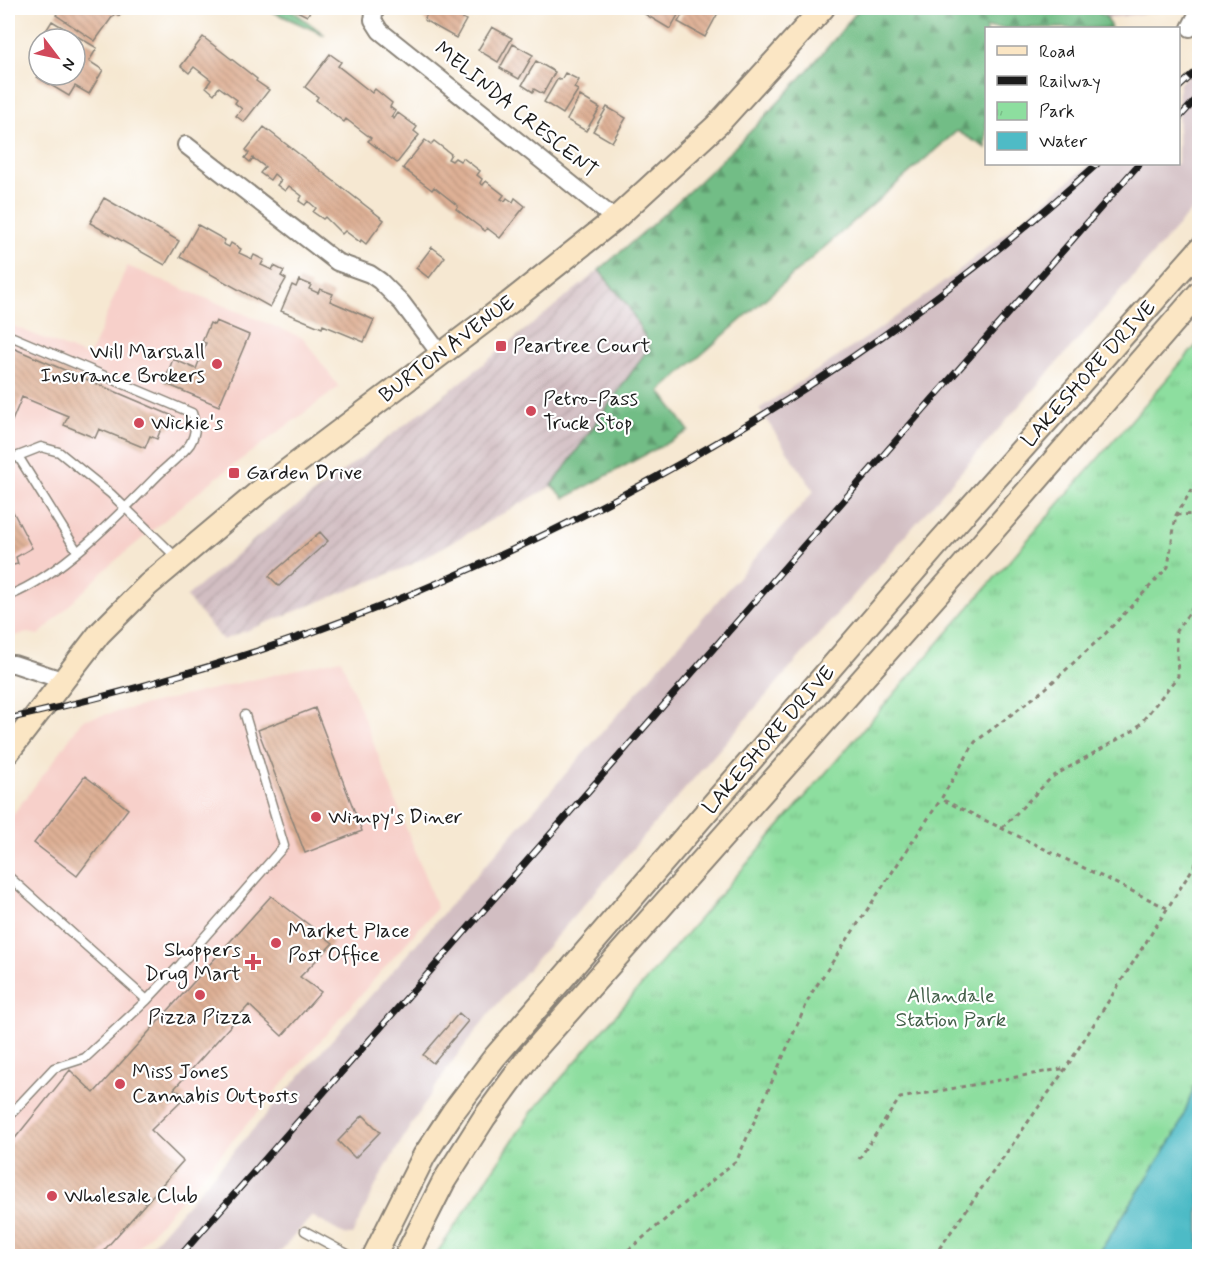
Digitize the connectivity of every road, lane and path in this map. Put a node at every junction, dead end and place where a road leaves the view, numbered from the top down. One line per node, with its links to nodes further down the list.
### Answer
1 (375, 8): 6 (street, MELINDA CRESCENT)
2 (823, 8): 6 (main road, BURTON AVENUE)
3 (1200, 9): 4 (street)
4 (1190, 28)
5 (186, 145): 10 (street)
6 (615, 219): 10 (main road, BURTON AVENUE)
7 (1200, 249): 36 (main road, LAKESHORE DRIVE)
8 (1200, 292): 37 (main road, LAKESHORE DRIVE)
9 (8, 335): 14 (lane)
10 (441, 355): 18 (main road, BURTON AVENUE)
11 (18, 456): 12 (lane); 14 (lane); 17 (lane)
12 (8, 460)
13 (1200, 477): 16 (path)
14 (125, 508): 17 (lane); 18 (lane)
15 (1200, 514): 16 (path)
16 (1176, 515): 25 (path)
17 (76, 551): 19 (lane)
18 (178, 559): 22 (main road, BURTON AVENUE)
19 (8, 596)
20 (1200, 597): 26 (path)
21 (8, 664): 22 (street)
22 (62, 680): 24 (main road, BURTON AVENUE)
23 (244, 715): 30 (lane)
24 (8, 752)
25 (941, 799): 26 (path); 38 (path)
26 (1002, 828): 29 (path)
27 (1200, 857): 29 (path)
28 (8, 876): 30 (lane)
29 (1167, 908): 31 (path)
30 (147, 1000): 32 (lane)
31 (1066, 1068): 33 (path); 39 (path)
32 (8, 1116)
33 (859, 1159)
34 (305, 1231): 35 (lane)
35 (351, 1257)
36 (374, 1257)
37 (406, 1257)
38 (621, 1257)
39 (934, 1257)

